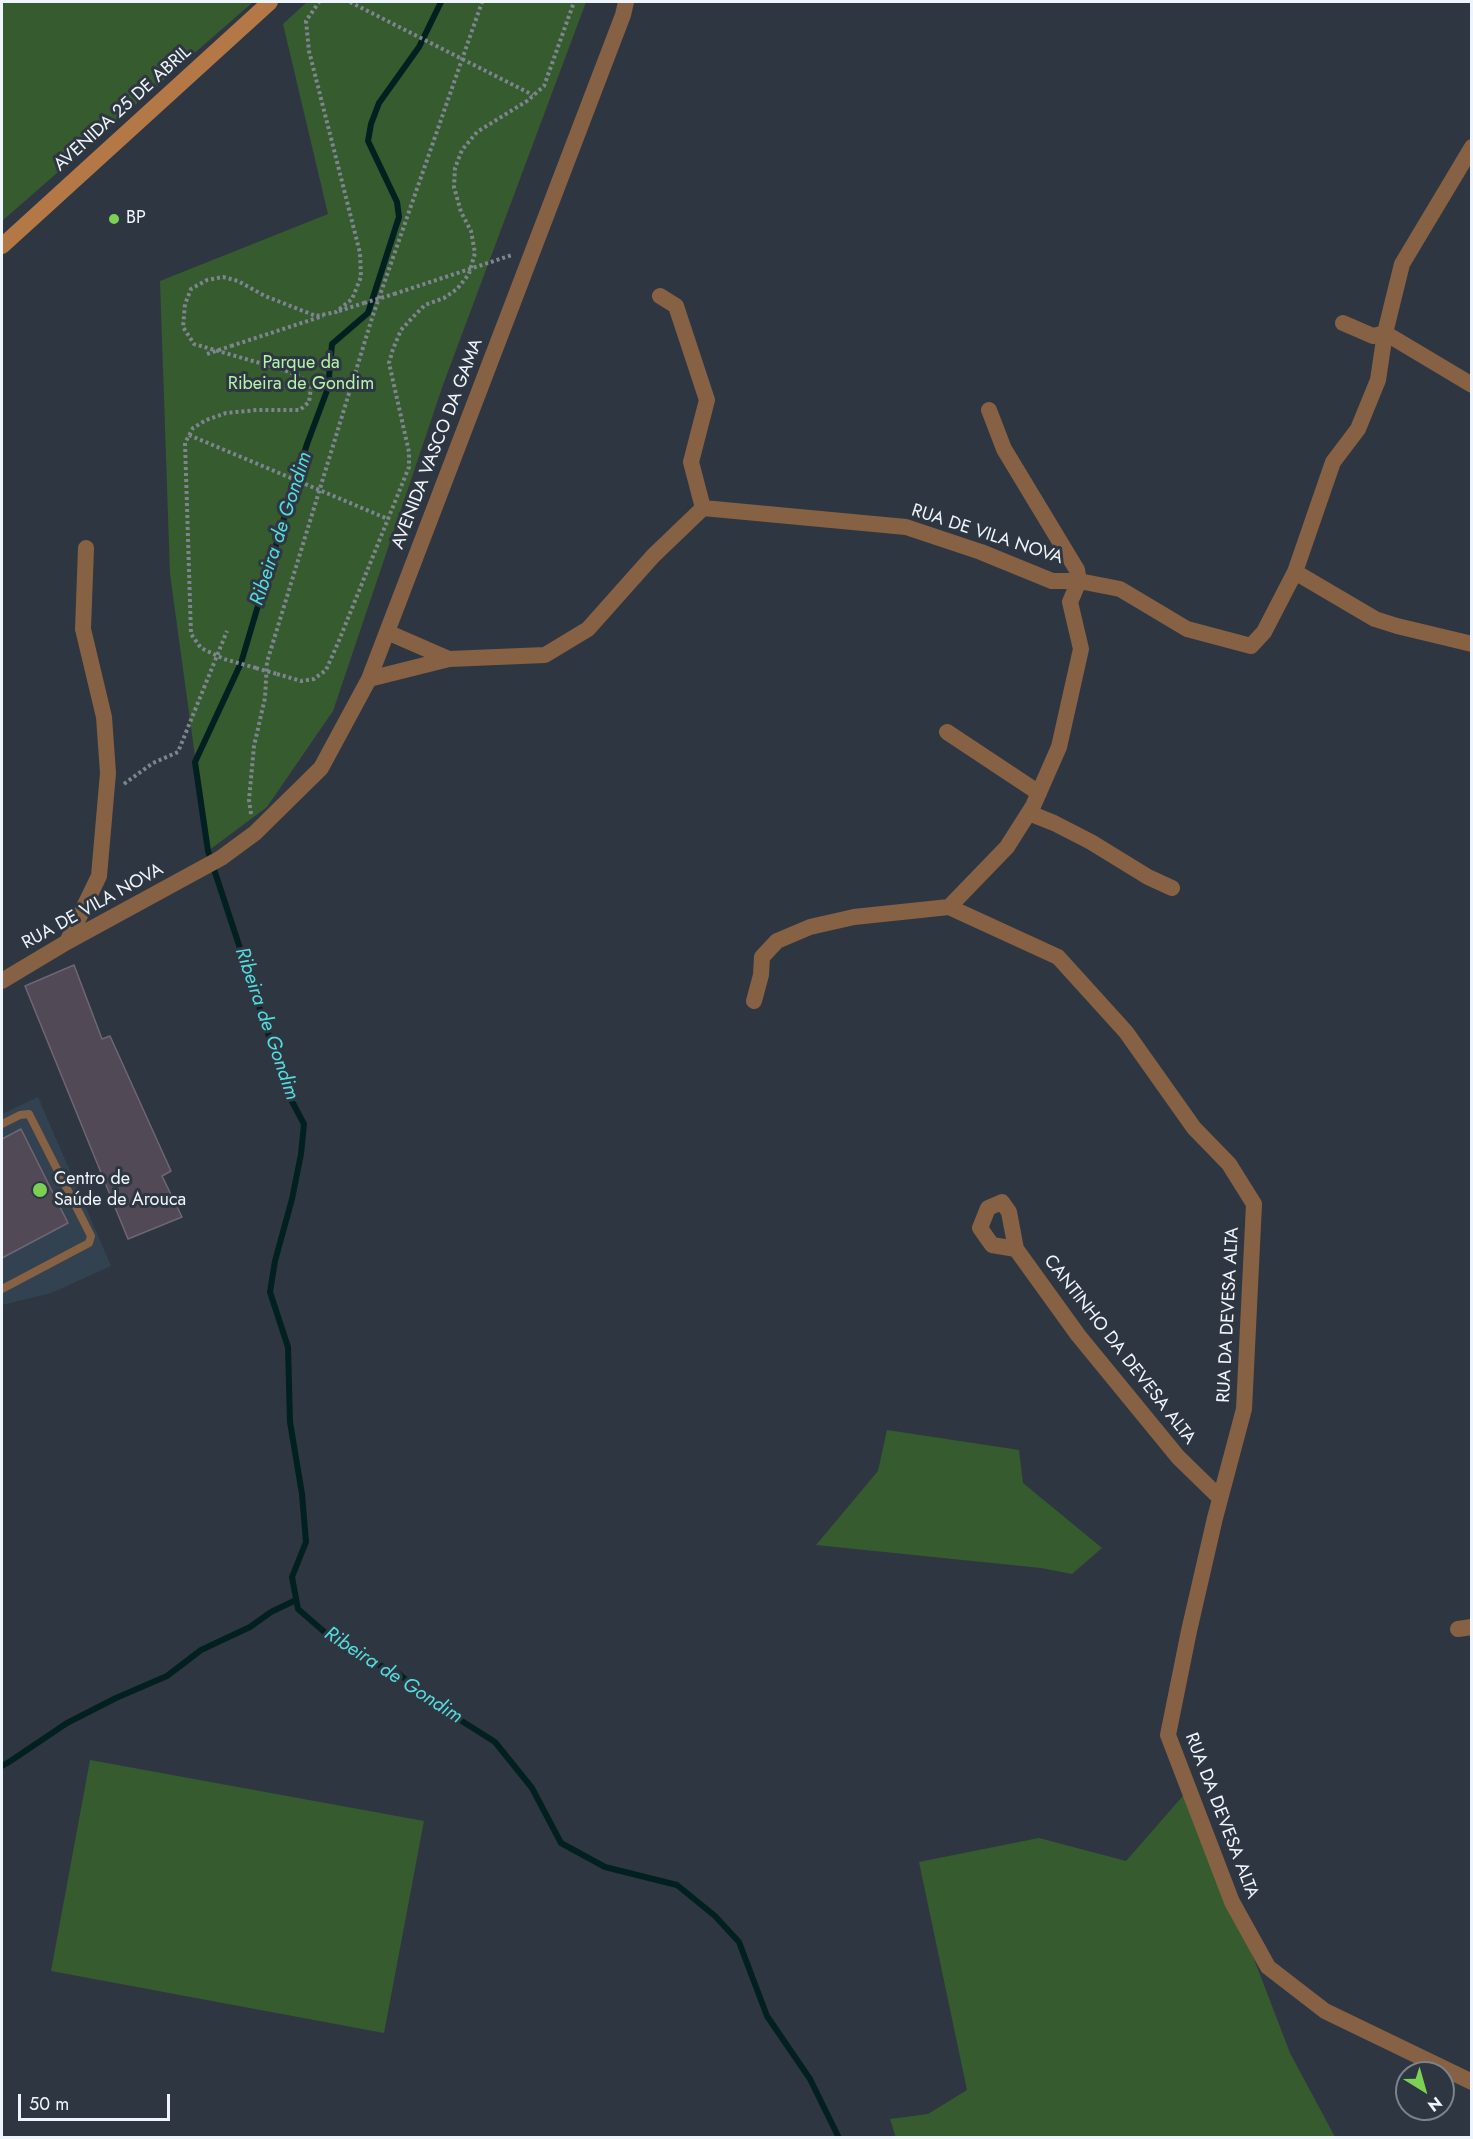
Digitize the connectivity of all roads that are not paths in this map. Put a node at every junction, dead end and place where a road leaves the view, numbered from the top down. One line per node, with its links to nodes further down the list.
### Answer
1 (270, 2): 4 (main road, AVENIDA 25 DE ABRIL)
2 (626, 2): 14 (street, AVENIDA VASCO DA GAMA)
3 (1472, 147): 7 (street, RUA DE VILA NOVA)
4 (2, 246)
5 (660, 296): 10 (street)
6 (1343, 323): 7 (street)
7 (1385, 333): 8 (street); 12 (street, RUA DE VILA NOVA)
8 (1472, 385)
9 (989, 410): 13 (street)
10 (703, 508): 13 (street, RUA DE VILA NOVA); 16 (street)
11 (86, 548): 24 (street)
12 (1295, 572): 13 (street, RUA DE VILA NOVA); 15 (street)
13 (1079, 581): 19 (street)
14 (387, 632): 16 (street); 17 (street, AVENIDA VASCO DA GAMA)
15 (1472, 644)
16 (449, 659): 17 (street)
17 (369, 679): 21 (street, AVENIDA VASCO DA GAMA)
18 (946, 732): 19 (street)
19 (1039, 793): 20 (street)
20 (1029, 813): 22 (street); 23 (street)
21 (221, 858): 24 (street, RUA DE VILA NOVA)
22 (1172, 888)
23 (950, 907): 26 (street); 30 (street, RUA DA DEVESA ALTA)
24 (67, 942): 25 (street, RUA DE VILA NOVA)
25 (2, 981)
26 (754, 1001)
27 (2, 1124): 29 (lane)
28 (1016, 1248): 30 (street, CANTINHO DA DEVESA ALTA)
29 (2, 1288)
30 (1220, 1498): 31 (street, RUA DA DEVESA ALTA)
31 (1472, 2082)

